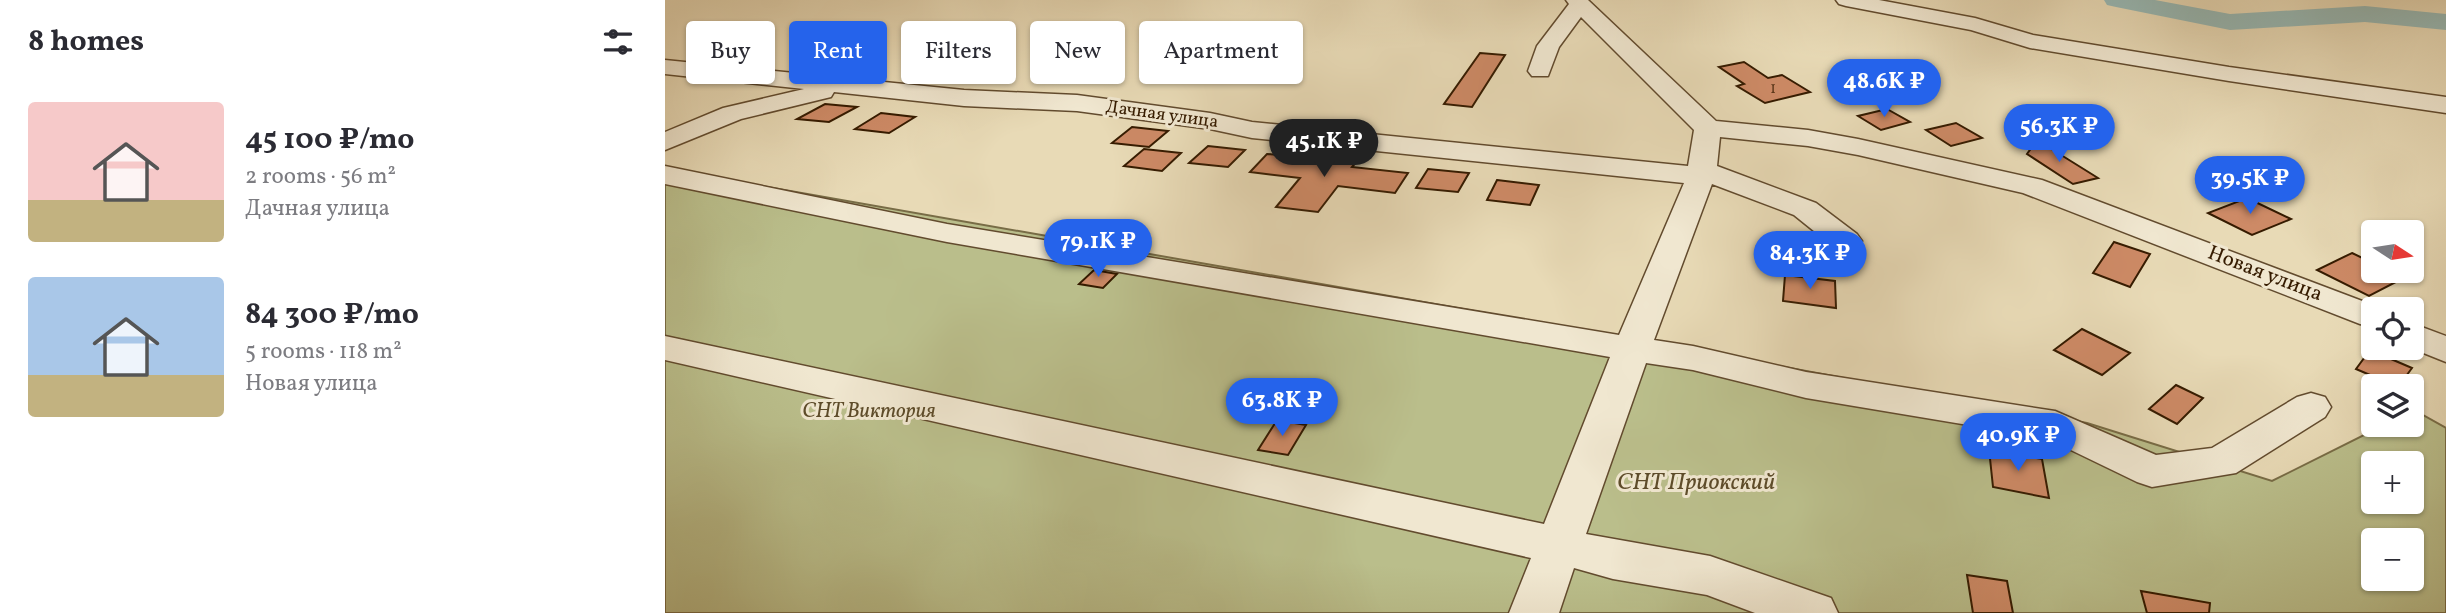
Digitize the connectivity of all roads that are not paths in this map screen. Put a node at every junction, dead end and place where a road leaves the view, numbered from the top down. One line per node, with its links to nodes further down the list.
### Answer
1 (1846, 0): 6 (street)
2 (1578, 2): 4 (street); 7 (street)
3 (665, 67): 5 (street, Дачная улица)
4 (1541, 71)
5 (849, 86): 8 (street); 9 (street, Дачная улица)
6 (2446, 105)
7 (1708, 128): 9 (street); 12 (street, Новая улица)
8 (665, 142)
9 (1701, 173): 11 (street, Дачная улица); 15 (street)
10 (665, 175): 15 (street)
11 (1846, 241)
12 (2361, 311)
13 (2424, 340): 16 (street)
14 (665, 348): 18 (street)
15 (1632, 349): 17 (street); 18 (street)
16 (2446, 350)
17 (2311, 407)
18 (1561, 546): 19 (street); 20 (street)
19 (1534, 613)
20 (1813, 613)

